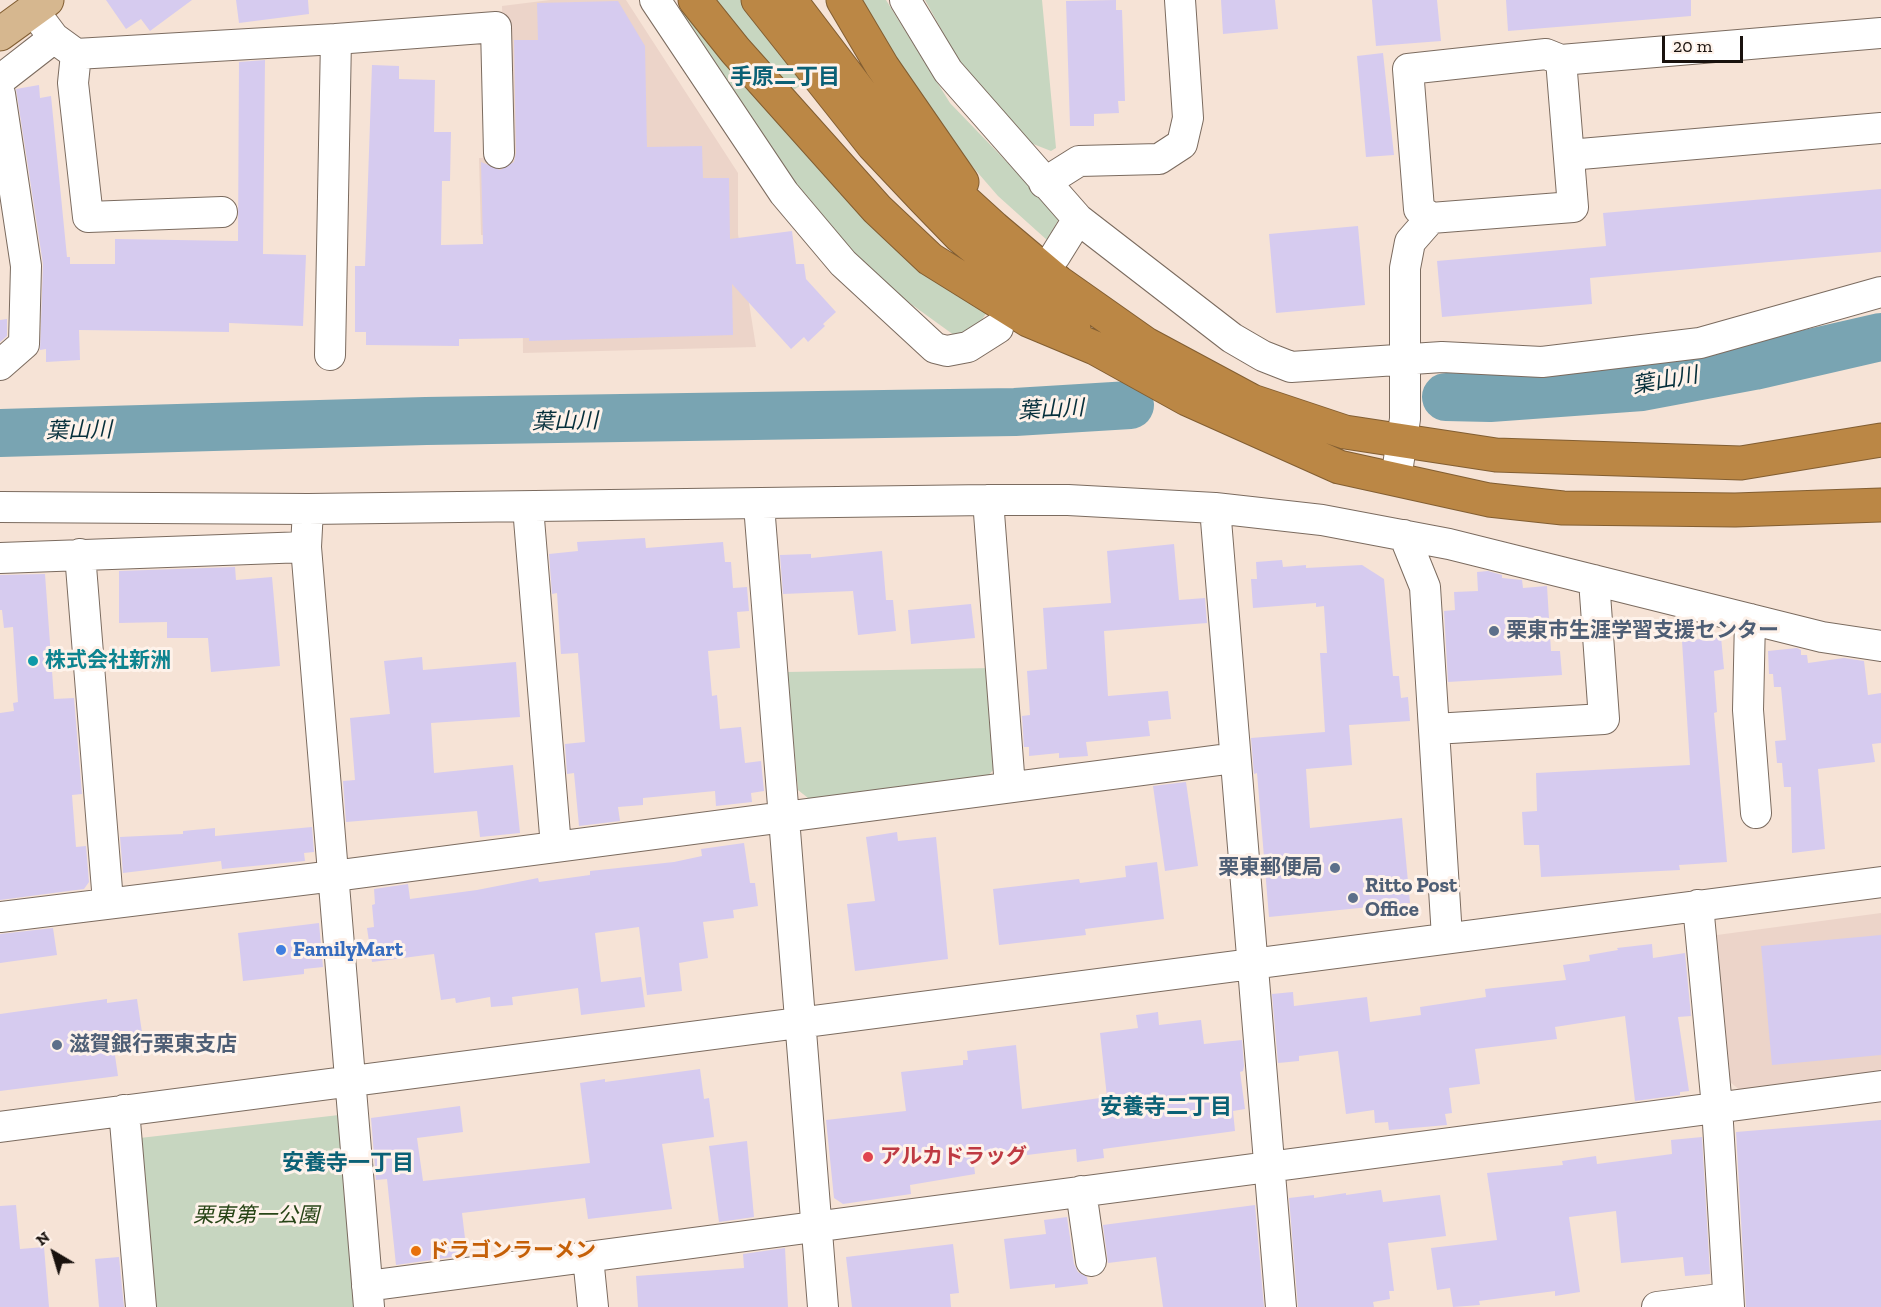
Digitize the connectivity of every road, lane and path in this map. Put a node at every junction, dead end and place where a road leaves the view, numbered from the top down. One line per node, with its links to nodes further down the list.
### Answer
1 (655, 0): 26 (street)
2 (695, 0): 27 (highway)
3 (758, 0): 27 (highway)
4 (790, 0): 23 (highway)
5 (843, 0): 23 (highway)
6 (905, 0): 19 (street)
7 (1179, 0): 19 (street)
8 (40, 5): 10 (main road); 12 (street)
9 (1881, 33): 13 (street)
10 (0, 34)
11 (336, 39): 12 (street); 17 (street); 28 (street)
12 (65, 46): 14 (street); 20 (street)
13 (1562, 60): 18 (street); 21 (street)
14 (0, 80)
15 (0, 94): 30 (street)
16 (1881, 128): 18 (street)
17 (499, 153)
18 (1569, 154): 21 (street)
19 (1044, 183): 22 (street)
20 (222, 212)
21 (1431, 218): 29 (street)
22 (1078, 219): 24 (street); 29 (street)
23 (994, 228): 31 (highway)
24 (1055, 256)
25 (1881, 292): 29 (street)
26 (999, 328)
27 (1095, 348): 33 (highway)
28 (330, 354)
29 (1405, 359): 31 (street)
30 (0, 365)
31 (1400, 440): 32 (highway); 33 (street)
32 (1881, 440)
33 (1396, 479): 36 (highway)
34 (988, 500): 35 (street); 39 (street); 50 (street)
35 (759, 505): 38 (street); 52 (street)
36 (1881, 505)
37 (0, 507): 40 (street)
38 (528, 507): 40 (street); 53 (street)
39 (1215, 508): 41 (street); 49 (street)
40 (308, 509): 42 (street)
41 (1404, 535): 45 (street); 48 (street)
42 (306, 547): 43 (street); 54 (street)
43 (80, 554): 44 (street); 56 (street)
44 (0, 558)
45 (1594, 580): 46 (street); 48 (street)
46 (1750, 619): 47 (street); 51 (street)
47 (1881, 646)
48 (1434, 729): 59 (street)
49 (1235, 758): 50 (street); 60 (street)
50 (1010, 787): 52 (street)
51 (1756, 813)
52 (783, 817): 53 (street); 61 (street)
53 (556, 847): 54 (street)
54 (334, 876): 56 (street); 62 (street)
55 (1881, 882): 57 (street)
56 (108, 902): 58 (street)
57 (1698, 905): 59 (street); 64 (street)
58 (0, 917)
59 (1447, 937): 60 (street)
60 (1251, 962): 61 (street); 67 (street)
61 (800, 1021): 62 (street); 69 (street)
62 (349, 1082): 65 (street); 72 (street)
63 (1881, 1086): 64 (street)
64 (1717, 1107): 67 (street); 73 (street)
65 (124, 1110): 66 (street); 74 (street)
66 (0, 1127)
67 (1269, 1167): 68 (street); 77 (street)
68 (1081, 1191): 69 (street); 71 (street)
69 (816, 1227): 70 (street); 76 (street)
70 (588, 1257): 72 (street); 75 (street)
71 (1091, 1261)
72 (368, 1296)
73 (1729, 1303): 78 (street)
74 (141, 1307)
75 (593, 1307)
76 (823, 1307)
77 (1281, 1307)
78 (1657, 1307)

